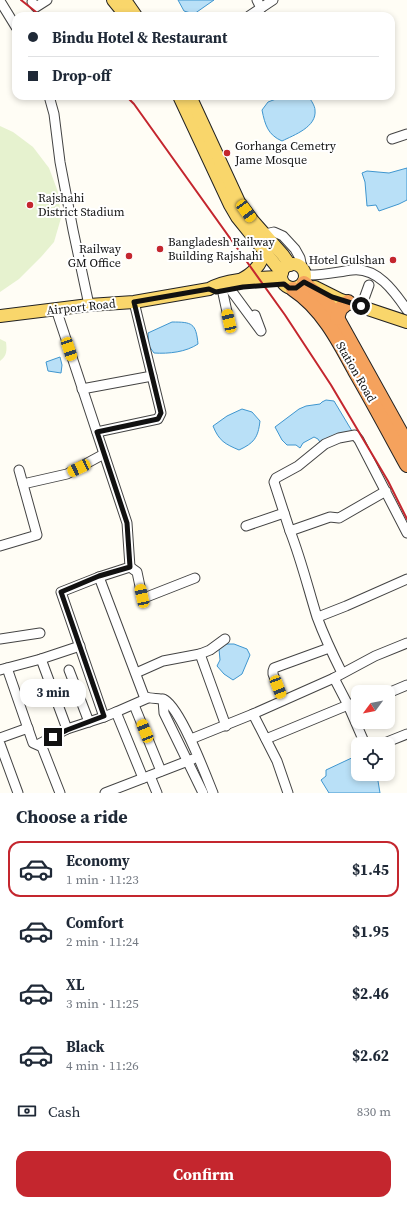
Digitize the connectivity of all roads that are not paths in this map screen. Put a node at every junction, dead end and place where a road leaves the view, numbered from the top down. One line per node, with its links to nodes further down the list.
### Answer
1 (47, 0): 5 (street)
2 (113, 0): 8 (main road)
3 (125, 0): 9 (main road)
4 (273, 0): 6 (street)
5 (32, 1)
6 (259, 4): 10 (street)
7 (1, 6): 11 (street)
8 (123, 12)
9 (133, 12)
10 (252, 12)
11 (12, 21)
12 (49, 100): 25 (street)
13 (181, 100): 17 (main road, Station Road)
14 (192, 100): 18 (main road, Station Road)
15 (407, 134): 16 (street)
16 (392, 139)
17 (265, 252): 18 (main road, Station Road); 19 (main road)
18 (295, 277): 19 (main road, Airport Road); 21 (main road, Airport Road); 23 (main road); 24 (main road); 27 (street); 31 (highway, Station Road); 39 (highway, Station Road)
19 (241, 280): 21 (main road, Airport Road)
20 (369, 284): 24 (street)
21 (226, 287): 22 (main road, Airport Road); 28 (street); 32 (street)
22 (134, 302): 25 (main road, Airport Road); 34 (street)
23 (348, 302): 24 (main road); 31 (highway)
24 (363, 303): 30 (main road); 33 (main road)
25 (89, 305): 26 (main road, Airport Road)
26 (56, 309): 29 (main road, Airport Road); 35 (street)
27 (407, 310)
28 (255, 315)
29 (0, 316)
30 (407, 316)
31 (337, 318): 37 (highway, Station Road)
32 (229, 321)
33 (407, 322)
34 (152, 376): 35 (street); 36 (street)
35 (82, 389): 36 (street)
36 (97, 432): 38 (street)
37 (407, 444)
38 (104, 454): 41 (street); 48 (street)
39 (407, 465)
40 (19, 470): 41 (street)
41 (23, 484): 47 (street)
42 (386, 491): 43 (street); 45 (street); 46 (street)
43 (284, 513): 44 (street); 45 (street)
44 (246, 526)
45 (290, 531): 52 (street)
46 (407, 533)
47 (0, 546)
48 (130, 567): 49 (street); 50 (street)
49 (99, 576): 57 (street); 63 (street)
50 (195, 578)
51 (407, 579): 52 (street)
52 (318, 617): 58 (street)
53 (40, 633): 54 (street)
54 (0, 639)
55 (225, 639): 59 (street)
56 (407, 643): 64 (street)
57 (80, 646): 60 (street); 75 (street)
58 (329, 648): 64 (street); 69 (street)
59 (200, 654): 63 (street); 77 (street)
60 (41, 660): 61 (street); 79 (street)
61 (4, 669): 78 (street)
62 (69, 670): 76 (street)
63 (136, 673): 67 (street)
64 (338, 676): 69 (street); 72 (street)
65 (407, 685): 66 (street)
66 (395, 690)
67 (148, 698): 68 (street); 70 (street)
68 (163, 699): 83 (street); 89 (street)
69 (283, 700): 74 (street)
70 (134, 704): 73 (street); 90 (street)
71 (351, 704): 72 (street)
72 (348, 705): 81 (street); 84 (street)
73 (116, 712): 75 (street); 91 (street)
74 (253, 714): 77 (street); 84 (street)
75 (104, 716): 76 (street)
76 (89, 722): 79 (street)
77 (226, 726): 83 (street)
78 (28, 728): 82 (street); 87 (street)
79 (67, 730): 87 (street)
80 (407, 734): 85 (street)
81 (362, 737)
82 (0, 738)
83 (191, 739): 88 (street)
84 (266, 739): 98 (street)
85 (395, 739)
86 (0, 744): 93 (street)
87 (39, 744): 94 (street)
88 (198, 757): 89 (street); 97 (street)
89 (187, 761): 90 (street); 96 (street)
90 (161, 771): 91 (street)
91 (146, 777): 92 (street); 95 (street)
92 (110, 792)
93 (18, 793)
94 (60, 793)
95 (157, 793)
96 (203, 793)
97 (213, 793)
98 (288, 793)

